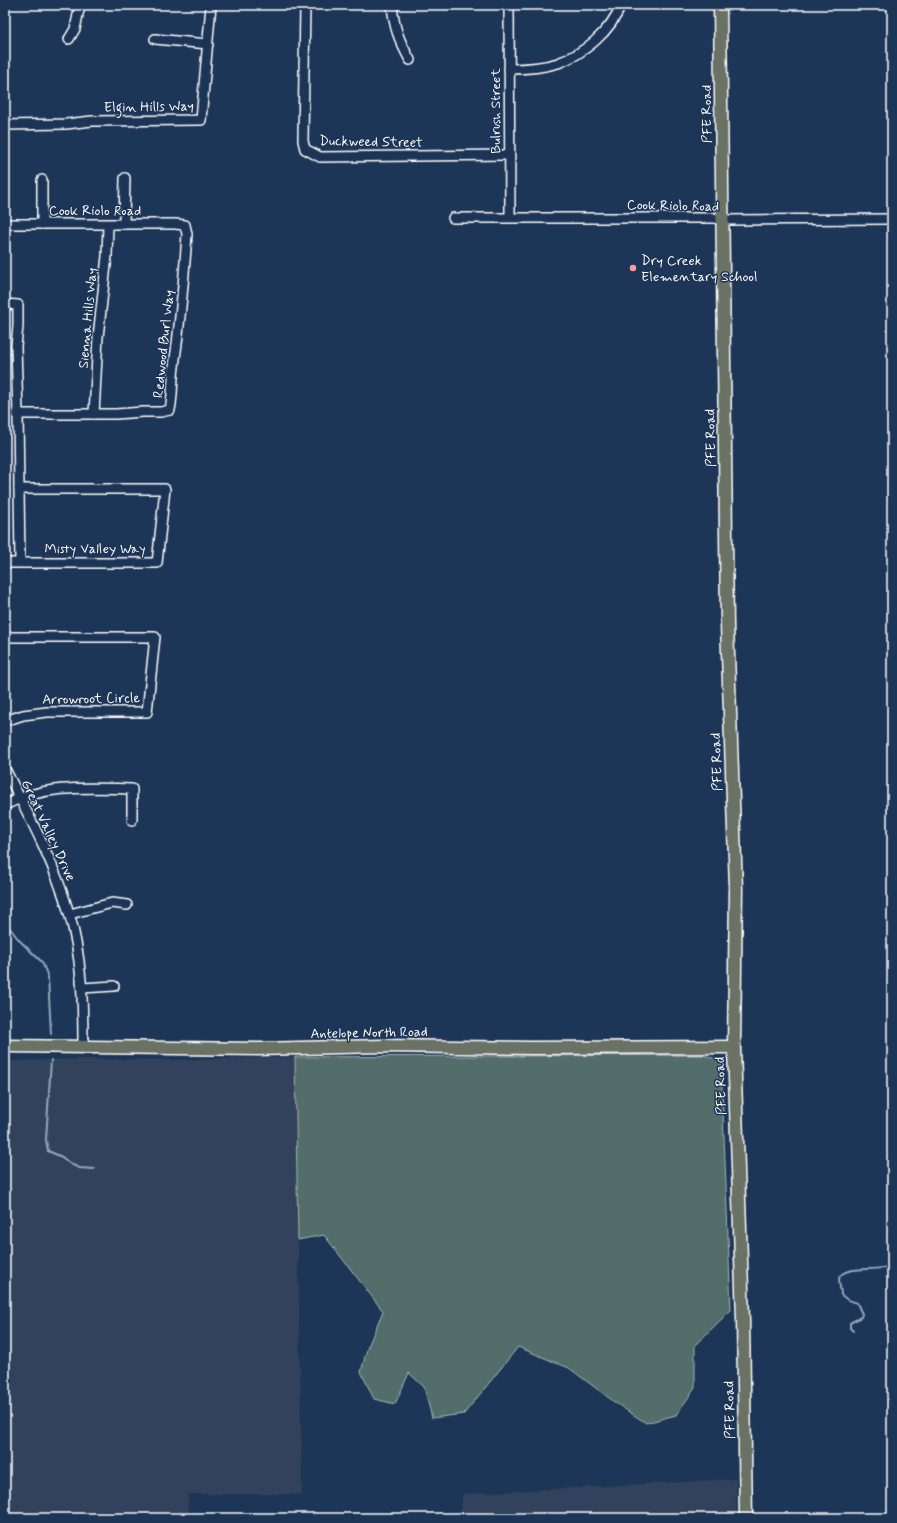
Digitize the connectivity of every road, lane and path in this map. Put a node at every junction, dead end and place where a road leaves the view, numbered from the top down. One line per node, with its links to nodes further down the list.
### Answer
1 (80, 5): 8 (street)
2 (211, 5): 10 (street, Elgin Hills Way)
3 (305, 5): 14 (street, Duckweed Street)
4 (392, 5): 11 (street)
5 (509, 5): 12 (street, Bulrush Street)
6 (621, 5): 12 (street)
7 (720, 5): 20 (main road, PFE Road)
8 (69, 39)
9 (155, 39): 10 (street)
10 (208, 44): 13 (street, Elgin Hills Way)
11 (410, 60)
12 (509, 69): 14 (street, Bulrush Street)
13 (5, 124)
14 (509, 155): 17 (street, Bulrush Street)
15 (125, 178): 24 (street)
16 (42, 180): 22 (street)
17 (510, 217): 18 (street, Cook Riolo Road); 20 (street, Cook Riolo Road)
18 (454, 218)
19 (892, 219): 20 (street, Cook Riolo Road)
20 (722, 220): 44 (main road, PFE Road)
21 (5, 224): 22 (street, Cook Riolo Road)
22 (42, 224): 23 (street, Cook Riolo Road)
23 (108, 224): 24 (street, Cook Riolo Road); 28 (street, Sienna Hills Way)
24 (124, 224): 25 (street, Cook Riolo Road)
25 (185, 225): 28 (street, Redwood Burl Way)
26 (5, 304): 27 (street)
27 (18, 414): 28 (street, Redwood Burl Way); 29 (street)
28 (94, 414)
29 (19, 489): 30 (street); 30 (street, Misty Valley Way)
30 (20, 562): 31 (street, Misty Valley Way)
31 (5, 563)
32 (5, 637): 33 (street, Arrowroot Circle)
33 (5, 721)
34 (5, 769): 35 (street, Great Valley Drive)
35 (20, 798): 36 (street); 37 (street); 39 (street, Great Valley Drive)
36 (5, 805)
37 (132, 820)
38 (127, 905): 39 (street)
39 (70, 914): 41 (street, Great Valley Drive)
40 (114, 986): 41 (street)
41 (82, 988): 43 (street, Great Valley Drive)
42 (5, 1046): 43 (main road, Antelope North Road)
43 (83, 1046): 44 (main road, Antelope North Road)
44 (734, 1047): 45 (main road, PFE Road)
45 (746, 1518)

